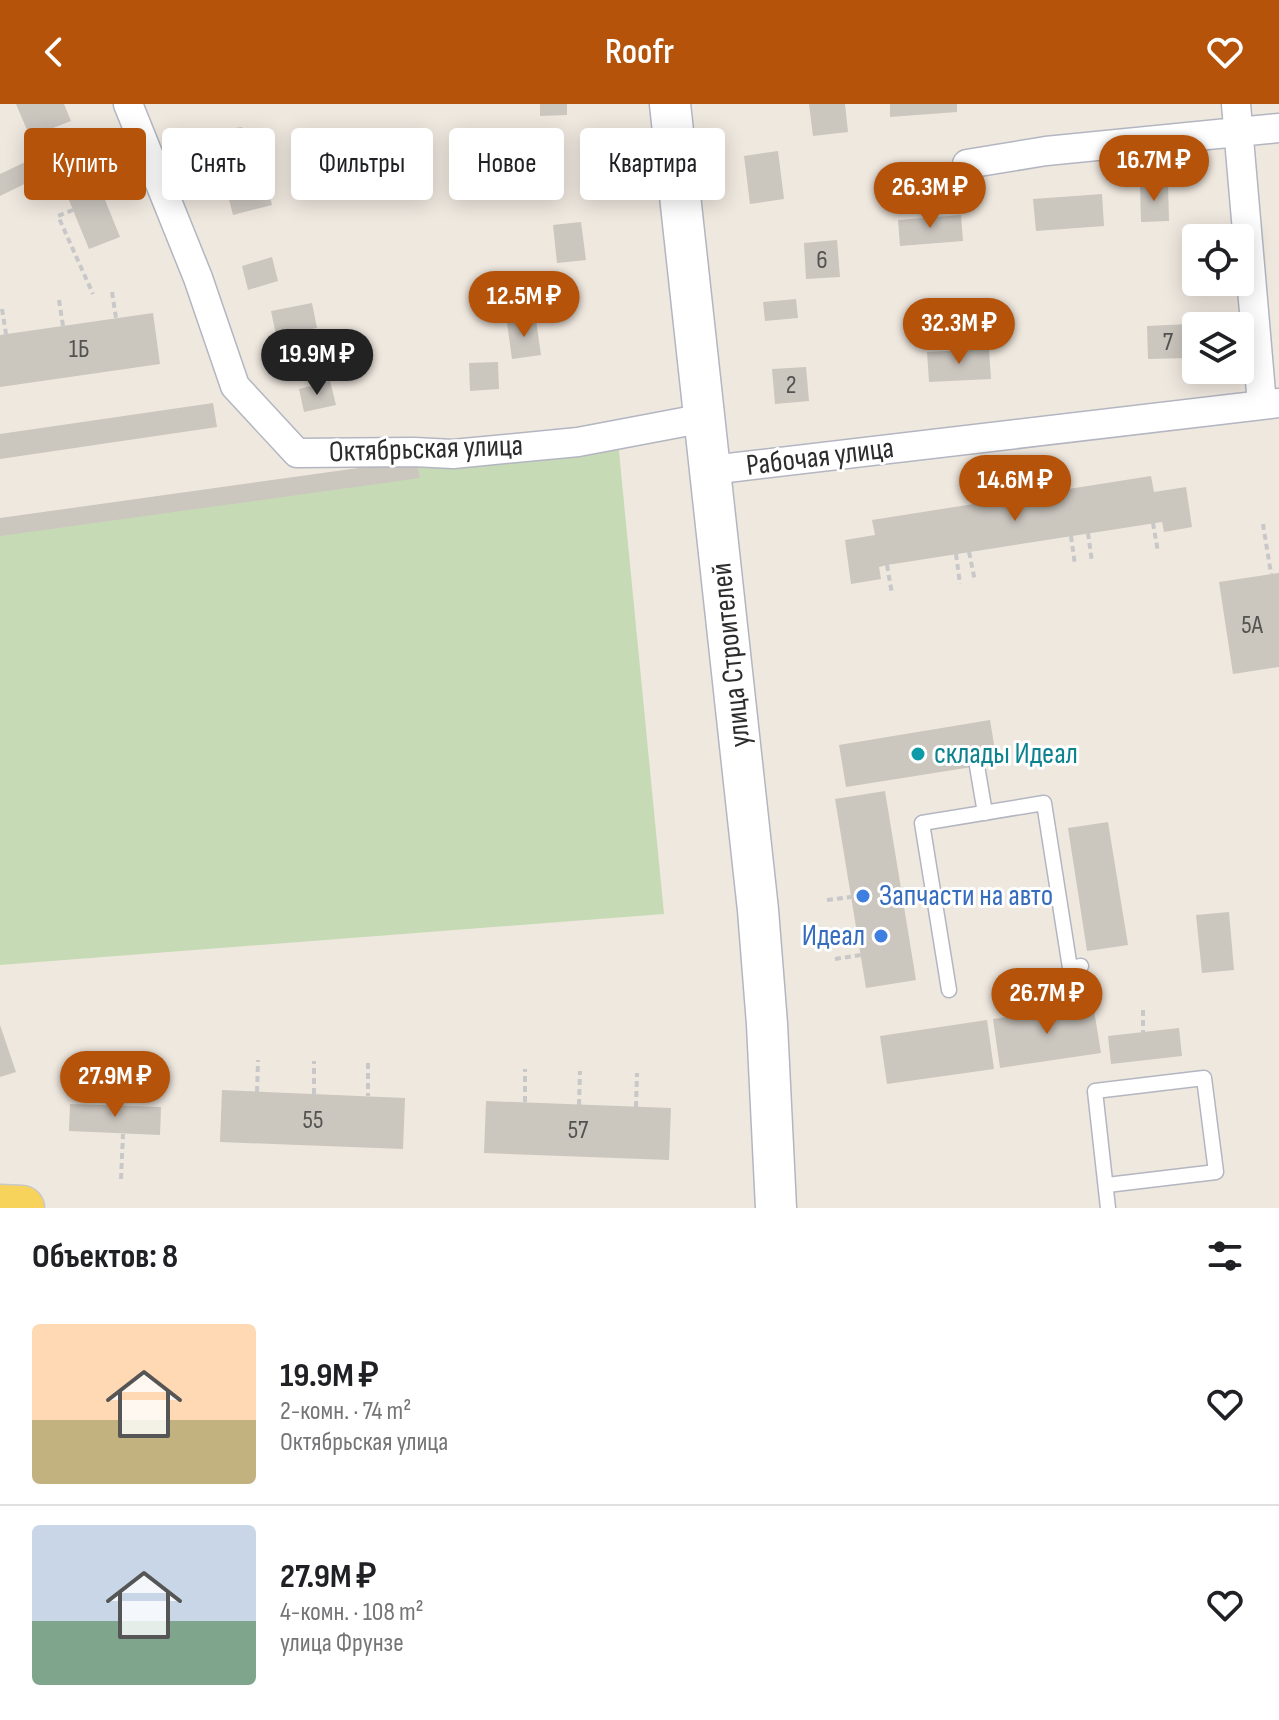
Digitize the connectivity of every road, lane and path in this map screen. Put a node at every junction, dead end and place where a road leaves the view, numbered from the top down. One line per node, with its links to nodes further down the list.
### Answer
1 (128, 104): 15 (street, Октябрьская улица)
2 (670, 104): 15 (street, улица Строителей)
3 (1237, 117): 4 (street); 5 (street); 14 (street, Рабочая улица)
4 (1279, 128)
5 (967, 164)
6 (73, 210): 8 (path)
7 (112, 292): 11 (path)
8 (93, 294)
9 (59, 300): 12 (path)
10 (2, 309): 13 (path)
11 (116, 318)
12 (63, 326)
13 (6, 334)
14 (1270, 403): 16 (street, Рабочая улица)
15 (705, 418): 16 (street, улица Строителей)
16 (711, 470): 58 (street, улица Строителей)
17 (1153, 523): 22 (path)
18 (1263, 524): 27 (path)
19 (1088, 533): 24 (path)
20 (1071, 536): 26 (path)
21 (969, 552): 28 (path)
22 (1158, 552)
23 (956, 554): 29 (path)
24 (1092, 562)
25 (887, 565): 30 (path)
26 (1075, 565)
27 (1271, 574)
28 (975, 581)
29 (960, 584)
30 (892, 594)
31 (977, 766): 32 (lane)
32 (985, 813): 37 (lane); 38 (lane)
33 (851, 897): 34 (path)
34 (827, 900)
35 (861, 955): 36 (path)
36 (835, 959)
37 (1081, 966)
38 (949, 990)
39 (1143, 1010): 40 (path)
40 (1143, 1032)
41 (258, 1060): 47 (path)
42 (314, 1061): 48 (path)
43 (368, 1063): 49 (path)
44 (525, 1069): 50 (path)
45 (580, 1071): 51 (path)
46 (637, 1073): 52 (path)
47 (257, 1092)
48 (314, 1094)
49 (368, 1096)
50 (525, 1102)
51 (579, 1105)
52 (636, 1107)
53 (123, 1134): 54 (path)
54 (121, 1179)
55 (1107, 1185): 55 (lane); 59 (lane)
56 (0, 1207): 57 (main road)
57 (22, 1208)
58 (776, 1208)
59 (1108, 1208)

